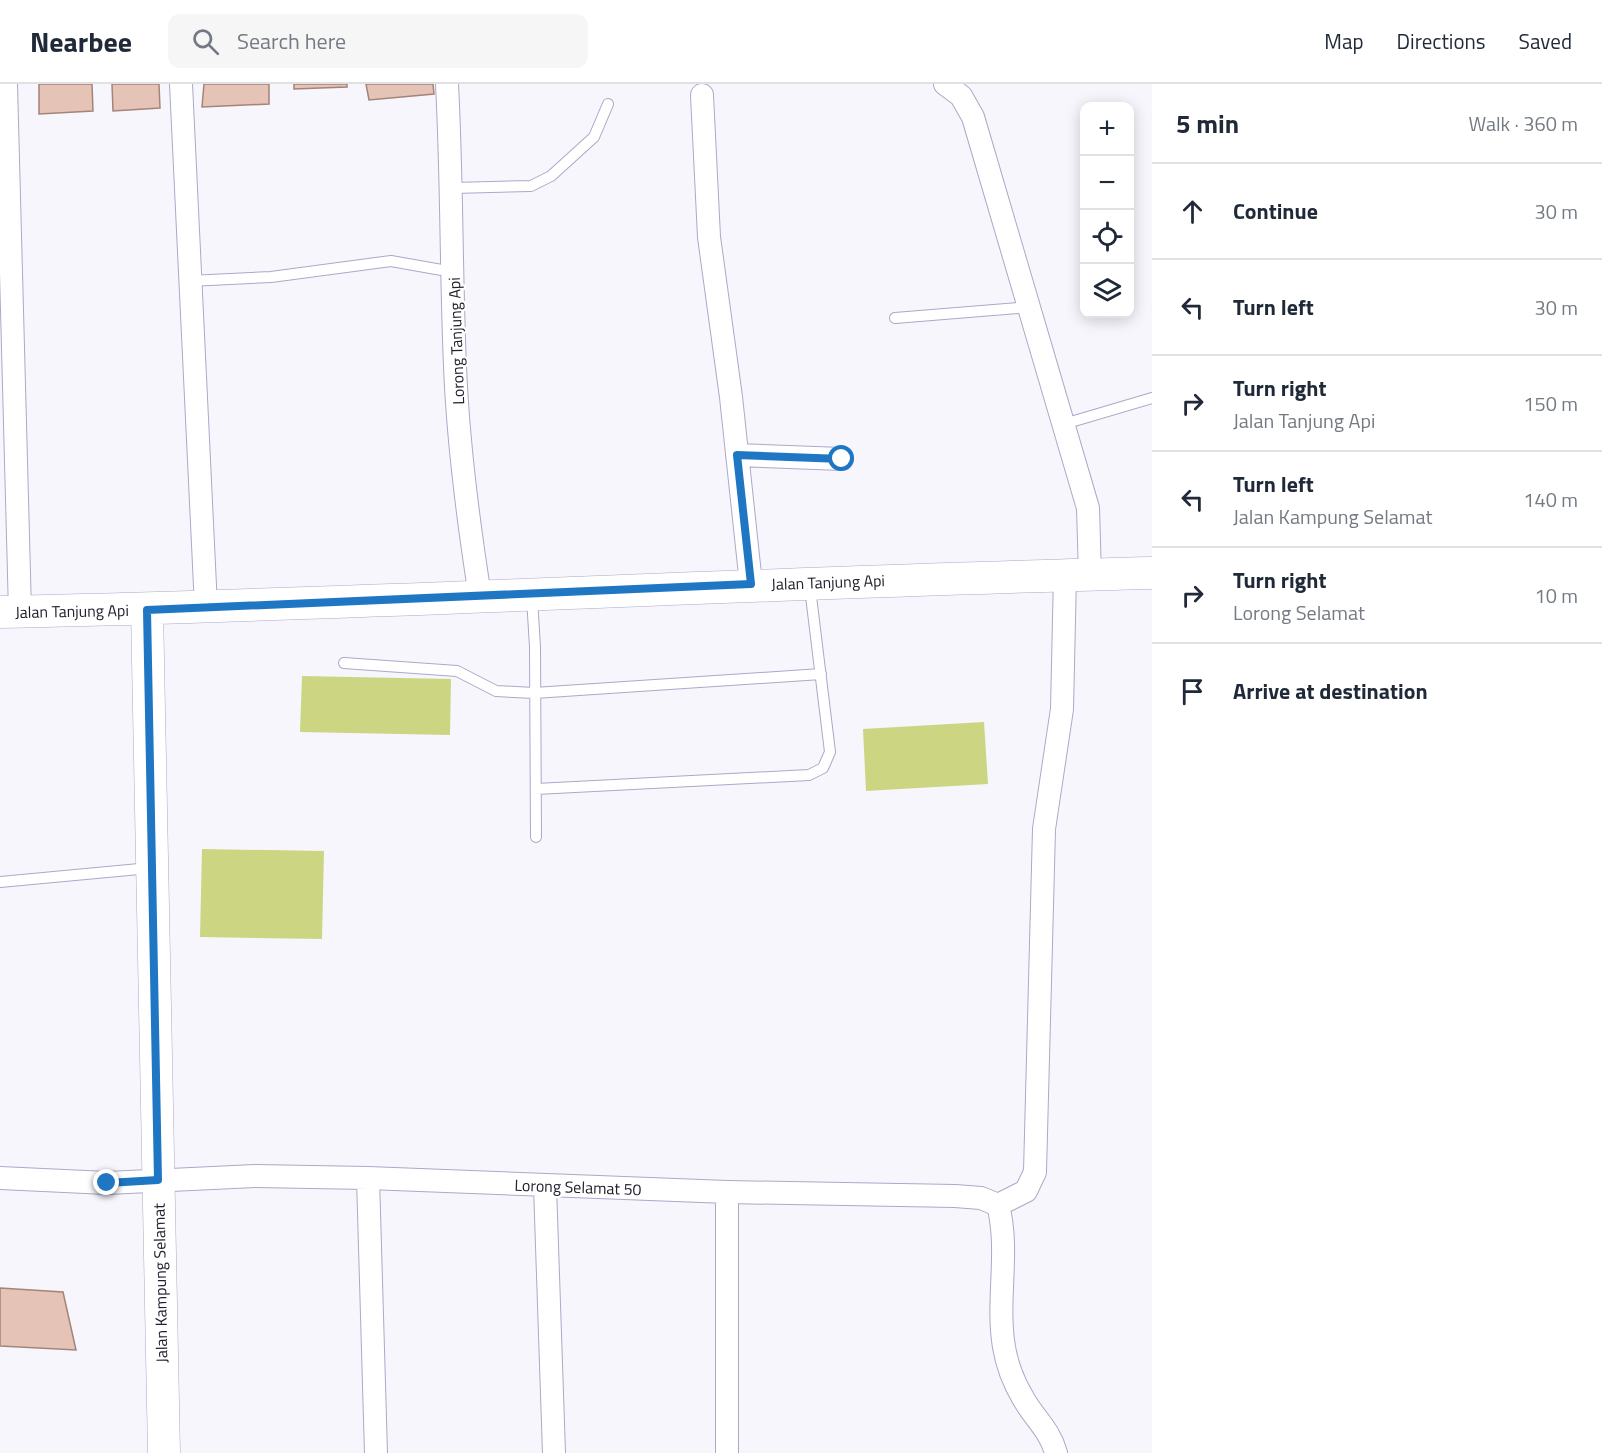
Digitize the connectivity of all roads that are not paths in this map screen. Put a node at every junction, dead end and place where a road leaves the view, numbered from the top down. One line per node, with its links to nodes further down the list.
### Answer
1 (6, 84): 24 (street)
2 (181, 84): 9 (street)
3 (447, 84): 7 (street, Lorong Tanjung Api)
4 (953, 86): 10 (street)
5 (702, 95): 14 (street)
6 (608, 104): 7 (lane)
7 (453, 188): 8 (street, Lorong Tanjung Api)
8 (453, 272): 9 (lane); 21 (street, Lorong Tanjung Api)
9 (188, 281): 22 (street)
10 (1030, 307): 11 (lane); 13 (street)
11 (895, 318)
12 (1152, 398): 13 (lane)
13 (1064, 424): 17 (street)
14 (737, 455): 15 (street); 19 (street)
15 (842, 459)
16 (1152, 573): 17 (street, Jalan Tanjung Api)
17 (1077, 575): 18 (street, Jalan Tanjung Api); 37 (street)
18 (809, 582): 19 (street, Jalan Tanjung Api); 26 (lane)
19 (751, 584): 20 (street, Jalan Tanjung Api)
20 (531, 594): 21 (street, Jalan Tanjung Api); 27 (lane)
21 (480, 596): 22 (street, Jalan Tanjung Api)
22 (206, 607): 23 (street, Jalan Tanjung Api)
23 (147, 610): 24 (street, Jalan Tanjung Api); 30 (street, Jalan Kampung Selamat)
24 (10, 612)
25 (345, 663): 27 (lane)
26 (821, 674): 27 (lane); 28 (lane)
27 (534, 693): 28 (lane)
28 (536, 789): 29 (lane)
29 (536, 837)
30 (153, 868): 31 (lane); 34 (street, Jalan Kampung Selamat)
31 (0, 882)
32 (0, 1178): 34 (street, Lorong Selamat 50)
33 (368, 1178): 34 (street, Lorong Selamat 50); 35 (street, Lorong Selamat 50); 39 (street)
34 (158, 1180): 38 (street, Jalan Kampung Selamat)
35 (544, 1186): 36 (street, Lorong Selamat 50); 40 (street)
36 (727, 1192): 37 (street, Lorong Selamat 50); 41 (street)
37 (998, 1205): 42 (street)
38 (164, 1453)
39 (376, 1453)
40 (554, 1453)
41 (728, 1453)
42 (1056, 1453)

